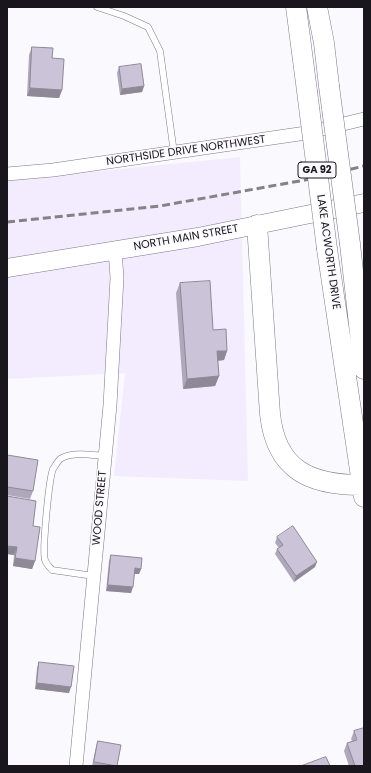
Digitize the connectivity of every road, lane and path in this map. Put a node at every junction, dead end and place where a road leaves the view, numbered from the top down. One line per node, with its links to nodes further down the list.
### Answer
1 (97, 7): 5 (lane)
2 (296, 7): 13 (main road, LAKE ACWORTH DRIVE / GA 92, bridge)
3 (317, 7): 11 (main road, LAKE ACWORTH DRIVE / GA 92, bridge)
4 (364, 119): 5 (street, NORTHSIDE DRIVE NORTHWEST)
5 (174, 153): 6 (street, NORTHSIDE DRIVE NORTHWEST)
6 (7, 174)
7 (364, 203): 8 (main road, NORTH MAIN STREET)
8 (257, 224): 9 (main road, NORTH MAIN STREET); 13 (main road)
9 (115, 250): 10 (main road, NORTH MAIN STREET); 12 (street, WOOD STREET)
10 (7, 268)
11 (364, 369)
12 (105, 456): 14 (street, WOOD STREET); 14 (lane)
13 (363, 491)
14 (94, 576): 15 (street, WOOD STREET)
15 (76, 766)

